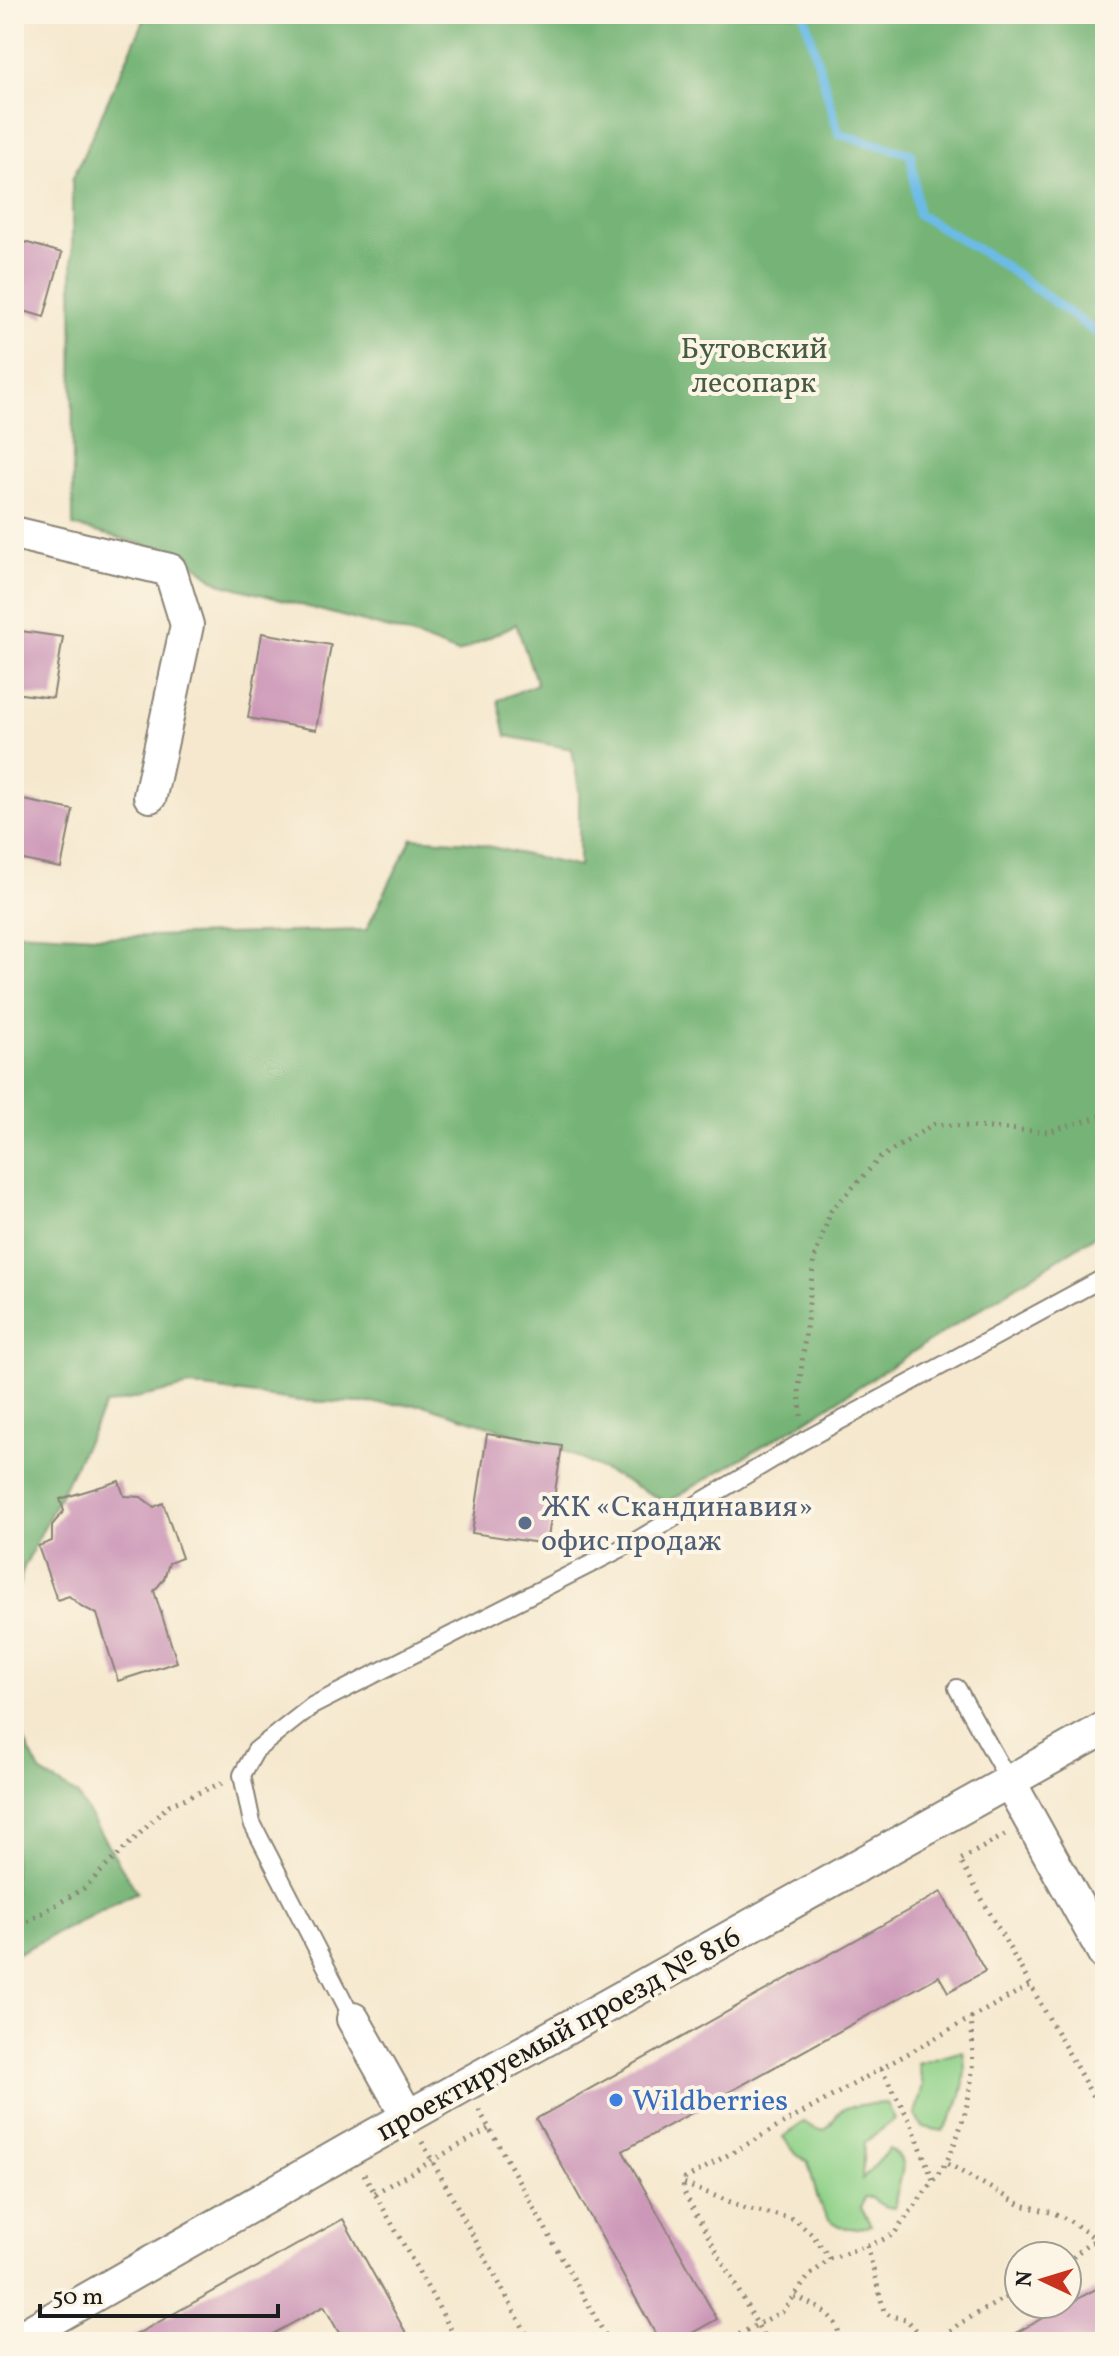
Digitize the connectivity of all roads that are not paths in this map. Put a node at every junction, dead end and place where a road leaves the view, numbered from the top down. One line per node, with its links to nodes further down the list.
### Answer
1 (14, 533): 2 (street)
2 (150, 796)
3 (1105, 1277): 8 (lane)
4 (957, 1688): 6 (lane)
5 (1105, 1728): 6 (street, проектируемый проезд № 816)
6 (1009, 1781): 7 (street); 9 (street, проектируемый проезд № 816)
7 (1105, 1955)
8 (353, 2019): 9 (street)
9 (408, 2117): 10 (street, проектируемый проезд № 816)
10 (14, 2341)

